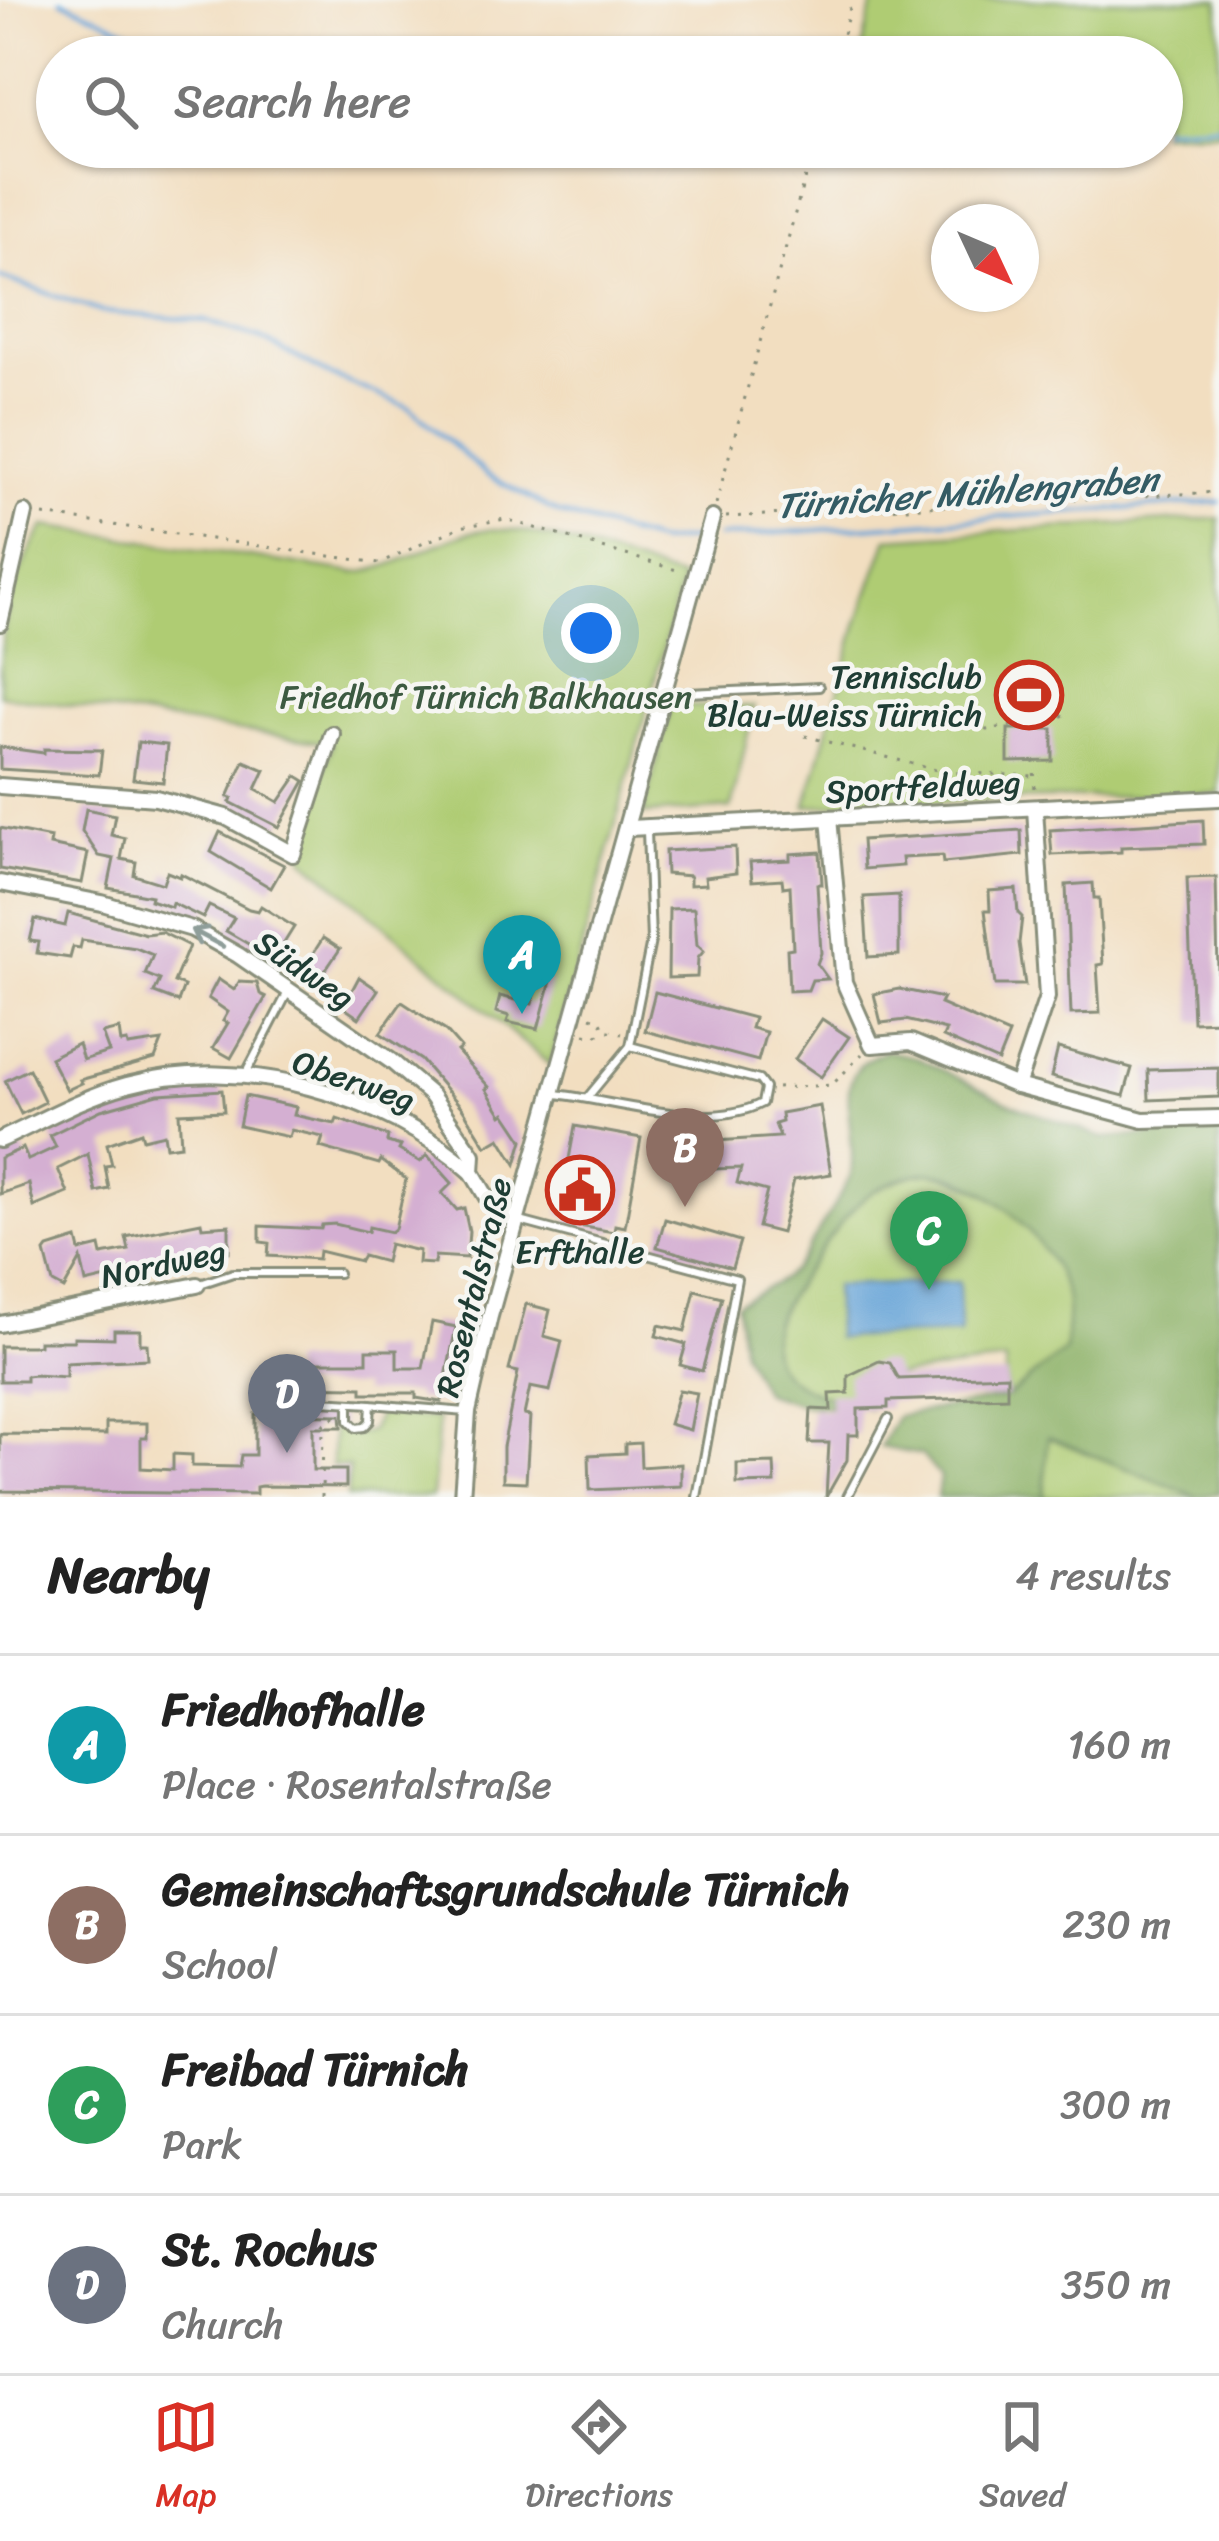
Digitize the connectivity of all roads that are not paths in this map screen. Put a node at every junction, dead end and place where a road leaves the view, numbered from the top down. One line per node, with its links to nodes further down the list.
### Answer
1 (25, 513): 3 (street)
2 (712, 518): 5 (street, Rosentalstraße)
3 (0, 623)
4 (819, 687): 5 (lane)
5 (665, 694): 12 (street, Rosentalstraße)
6 (332, 734): 7 (street)
7 (0, 786)
8 (1219, 798): 9 (street, Sportfeldweg)
9 (1035, 808): 10 (street, Sportfeldweg); 17 (street)
10 (830, 818): 11 (street, Sportfeldweg); 17 (street)
11 (646, 827): 12 (street, Sportfeldweg); 15 (lane)
12 (629, 828): 18 (street, Rosentalstraße)
13 (0, 883): 14 (street, Südweg, one-way to 13)
14 (288, 991): 16 (lane); 22 (street, Südweg)
15 (630, 1046): 19 (lane); 19 (lane)
16 (244, 1076): 21 (street, Oberweg); 22 (street, Oberweg)
17 (1017, 1086): 20 (street)
18 (553, 1094): 19 (lane); 23 (street, Rosentalstraße)
19 (587, 1098)
20 (1219, 1118)
21 (0, 1140)
22 (472, 1172): 23 (street, Südweg)
23 (515, 1220): 30 (street, Rosentalstraße); 33 (lane)
24 (338, 1273): 25 (lane, Nordweg)
25 (197, 1285): 26 (street, Nordweg)
26 (0, 1324)
27 (304, 1400): 28 (lane)
28 (349, 1402): 29 (lane); 29 (lane)
29 (371, 1404): 30 (lane)
30 (468, 1412): 32 (street, Rosentalstraße)
31 (888, 1420): 34 (lane)
32 (462, 1497)
33 (697, 1497)
34 (847, 1497)

